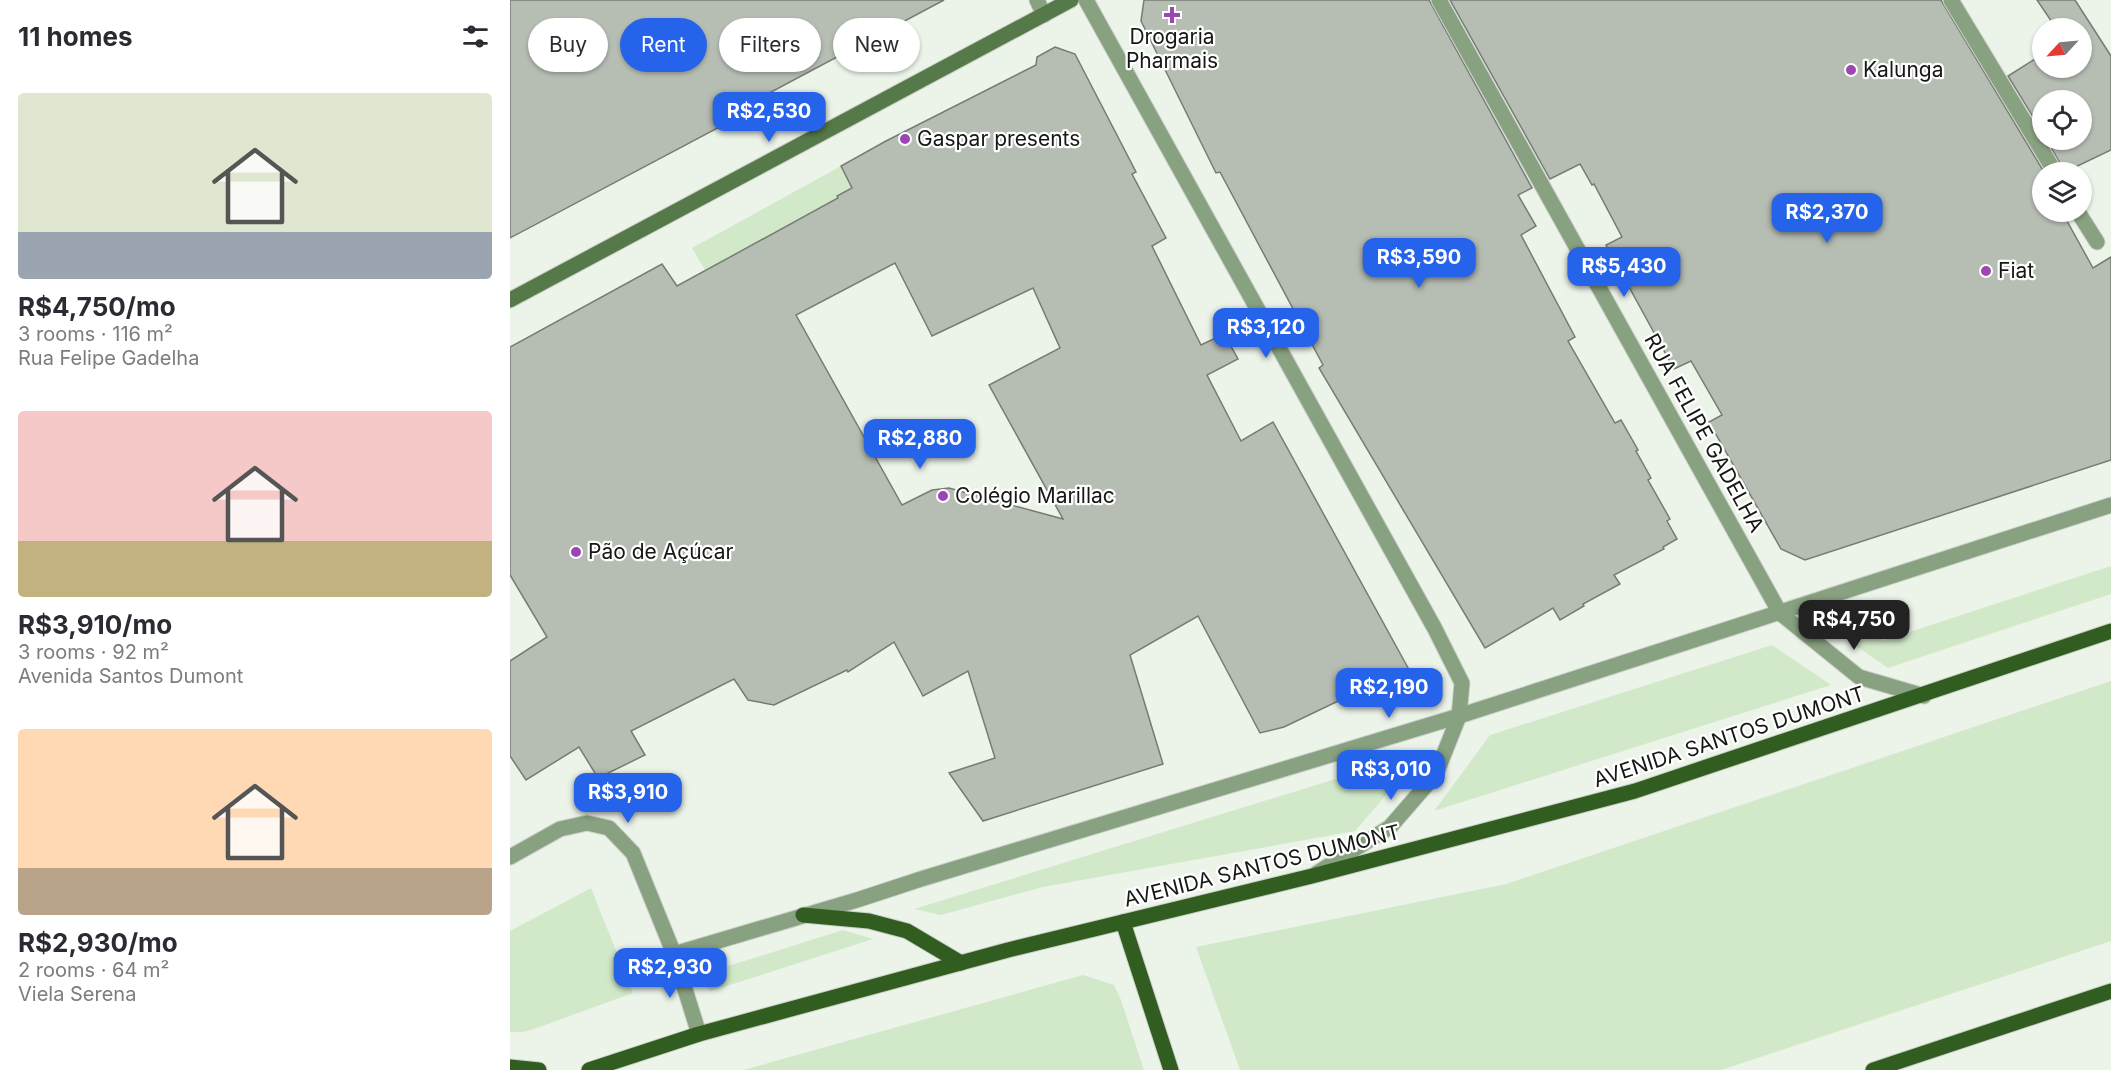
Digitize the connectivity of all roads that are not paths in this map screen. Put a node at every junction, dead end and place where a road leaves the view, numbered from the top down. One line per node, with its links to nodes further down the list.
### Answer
1 (1037, 0): 6 (street)
2 (1071, 0): 6 (main road)
3 (1086, 0): 15 (street)
4 (1438, 0): 12 (street, RUA FELIPE GADELHA)
5 (1951, 0): 7 (street)
6 (1044, 15): 10 (main road)
7 (2049, 162)
8 (2084, 222): 9 (street)
9 (2097, 242)
10 (510, 300)
11 (2111, 505): 12 (street)
12 (1780, 612): 14 (street, RUA FELIPE GADELHA); 15 (street)
13 (2111, 632): 14 (main road, AVENIDA SANTOS DUMONT)
14 (1924, 696): 17 (main road, AVENIDA SANTOS DUMONT)
15 (1459, 716): 17 (street); 18 (street)
16 (510, 857): 20 (street)
17 (1312, 876): 19 (main road, AVENIDA SANTOS DUMONT)
18 (803, 915): 20 (street); 21 (main road)
19 (1123, 922): 21 (main road, AVENIDA SANTOS DUMONT); 27 (main road)
20 (674, 954): 23 (street)
21 (961, 963): 23 (main road, AVENIDA SANTOS DUMONT)
22 (2111, 992): 28 (main road)
23 (699, 1034): 26 (main road, AVENIDA SANTOS DUMONT)
24 (510, 1067): 25 (main road)
25 (539, 1070)
26 (589, 1070)
27 (1171, 1070)
28 (1873, 1070)

